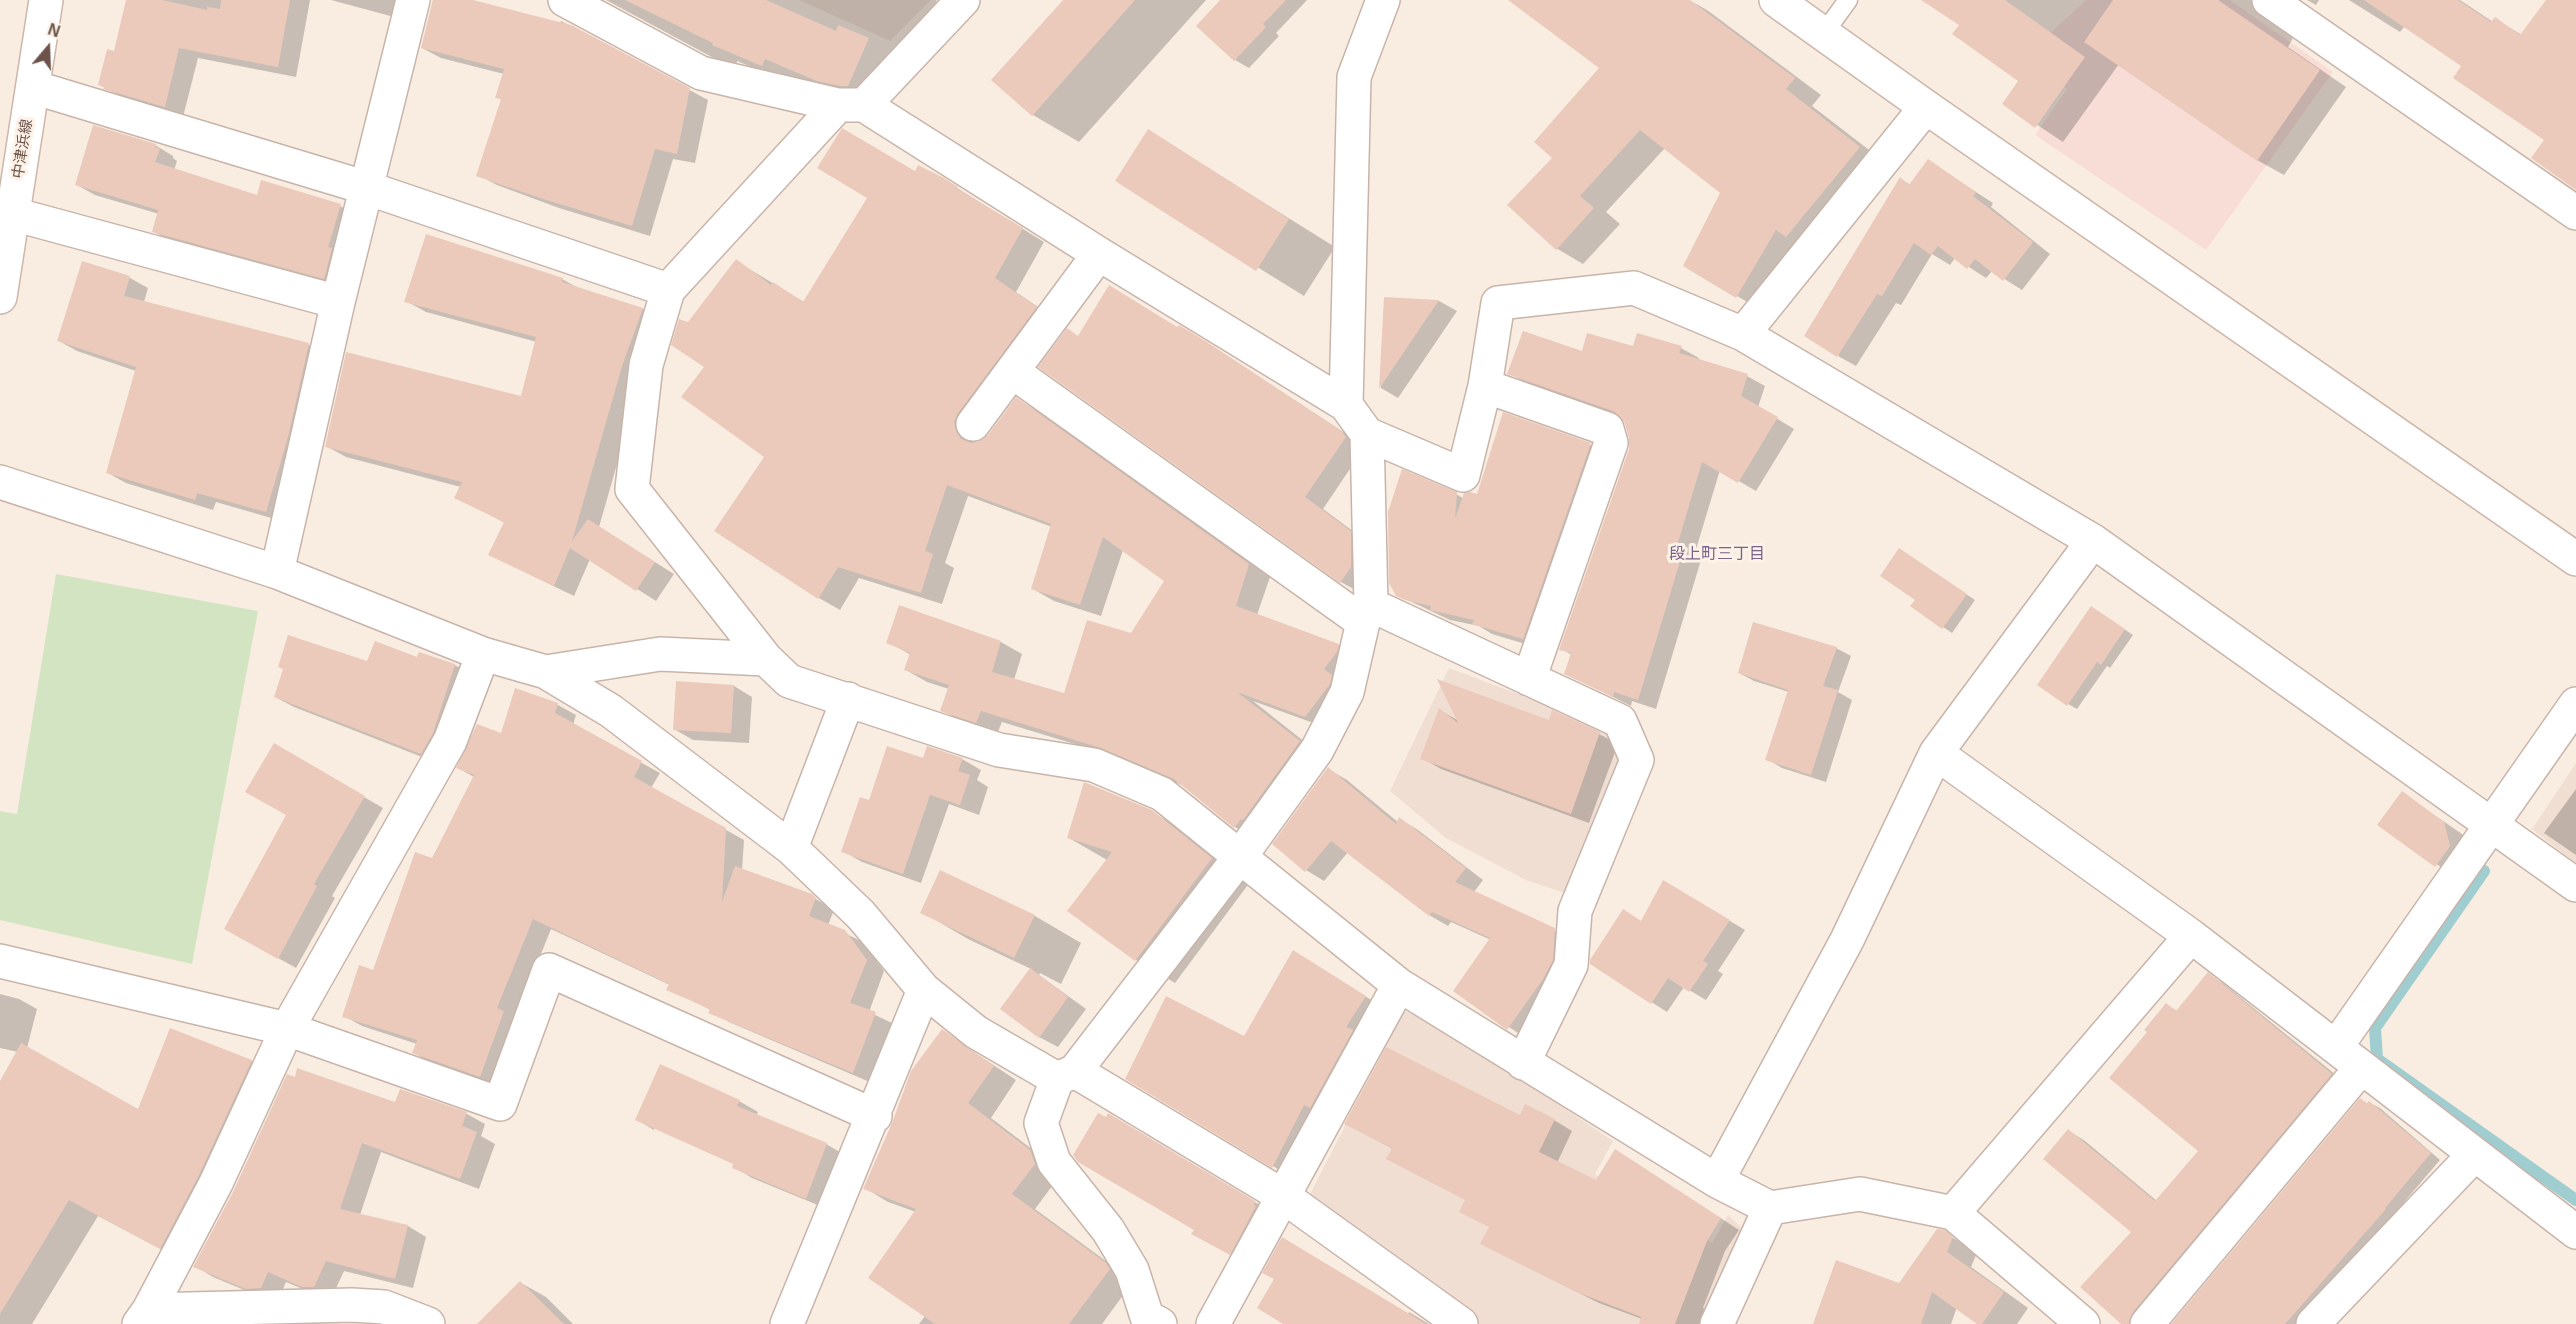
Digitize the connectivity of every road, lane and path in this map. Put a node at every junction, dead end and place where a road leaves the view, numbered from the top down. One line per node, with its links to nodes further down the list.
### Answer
1 (46, 0): 10 (street, 中津浜線)
2 (413, 0): 13 (street)
3 (565, 0): 11 (street)
4 (963, 0): 11 (street)
5 (1383, 0): 23 (street)
6 (1776, 0): 9 (street)
7 (1848, 0): 9 (lane)
8 (2269, 0): 14 (street)
9 (1824, 33): 12 (street)
10 (33, 87): 13 (street); 15 (street, 中津浜線)
11 (851, 105): 16 (street); 17 (street)
12 (1926, 107): 20 (street); 28 (street)
13 (367, 188): 17 (street); 19 (street)
14 (2576, 213)
15 (13, 214): 18 (street, 中津浜線); 19 (street)
16 (1099, 254): 21 (street); 23 (street)
17 (668, 290): 32 (street)
18 (0, 297)
19 (338, 302): 29 (street)
20 (1743, 334): 22 (street); 27 (street)
21 (1013, 372): 24 (street); 30 (street)
22 (1485, 386): 25 (street); 34 (street)
23 (1346, 405): 25 (street)
24 (973, 424)
25 (1367, 434): 30 (street)
26 (0, 482): 29 (street)
27 (2093, 540): 37 (street); 38 (street)
28 (2576, 559)
29 (277, 572): 31 (street)
30 (1367, 614): 34 (street); 40 (street)
31 (483, 654): 33 (street); 46 (street)
32 (766, 659): 33 (street); 35 (street)
33 (546, 672): 39 (street)
34 (1529, 679): 48 (street)
35 (848, 699): 39 (street); 40 (street)
36 (2576, 704): 38 (street)
37 (1936, 753): 42 (street); 53 (street)
38 (2492, 824): 41 (street); 47 (street)
39 (791, 848): 45 (street)
40 (1239, 858): 44 (street); 50 (street)
41 (2576, 885)
42 (2191, 936): 47 (street); 56 (street)
43 (0, 961): 46 (street)
44 (1399, 985): 48 (street); 54 (street)
45 (924, 990): 50 (street); 51 (street)
46 (287, 1029): 51 (street); 58 (street)
47 (2336, 1047): 49 (street)
48 (1523, 1063): 53 (street)
49 (2361, 1068): 52 (street); 66 (street)
50 (1066, 1075): 54 (street); 59 (street)
51 (874, 1116): 61 (street)
52 (2474, 1155): 57 (street); 67 (street)
53 (1717, 1181): 55 (street)
54 (1283, 1196): 62 (street); 63 (street)
55 (1770, 1208): 56 (street); 64 (street)
56 (1953, 1213): 65 (street)
57 (2576, 1232)
58 (144, 1317): 60 (street)
59 (1150, 1322)
60 (428, 1324)
61 (787, 1324)
62 (1213, 1324)
63 (1461, 1324)
64 (1717, 1324)
65 (2083, 1324)
66 (2147, 1324)
67 (2313, 1324)

